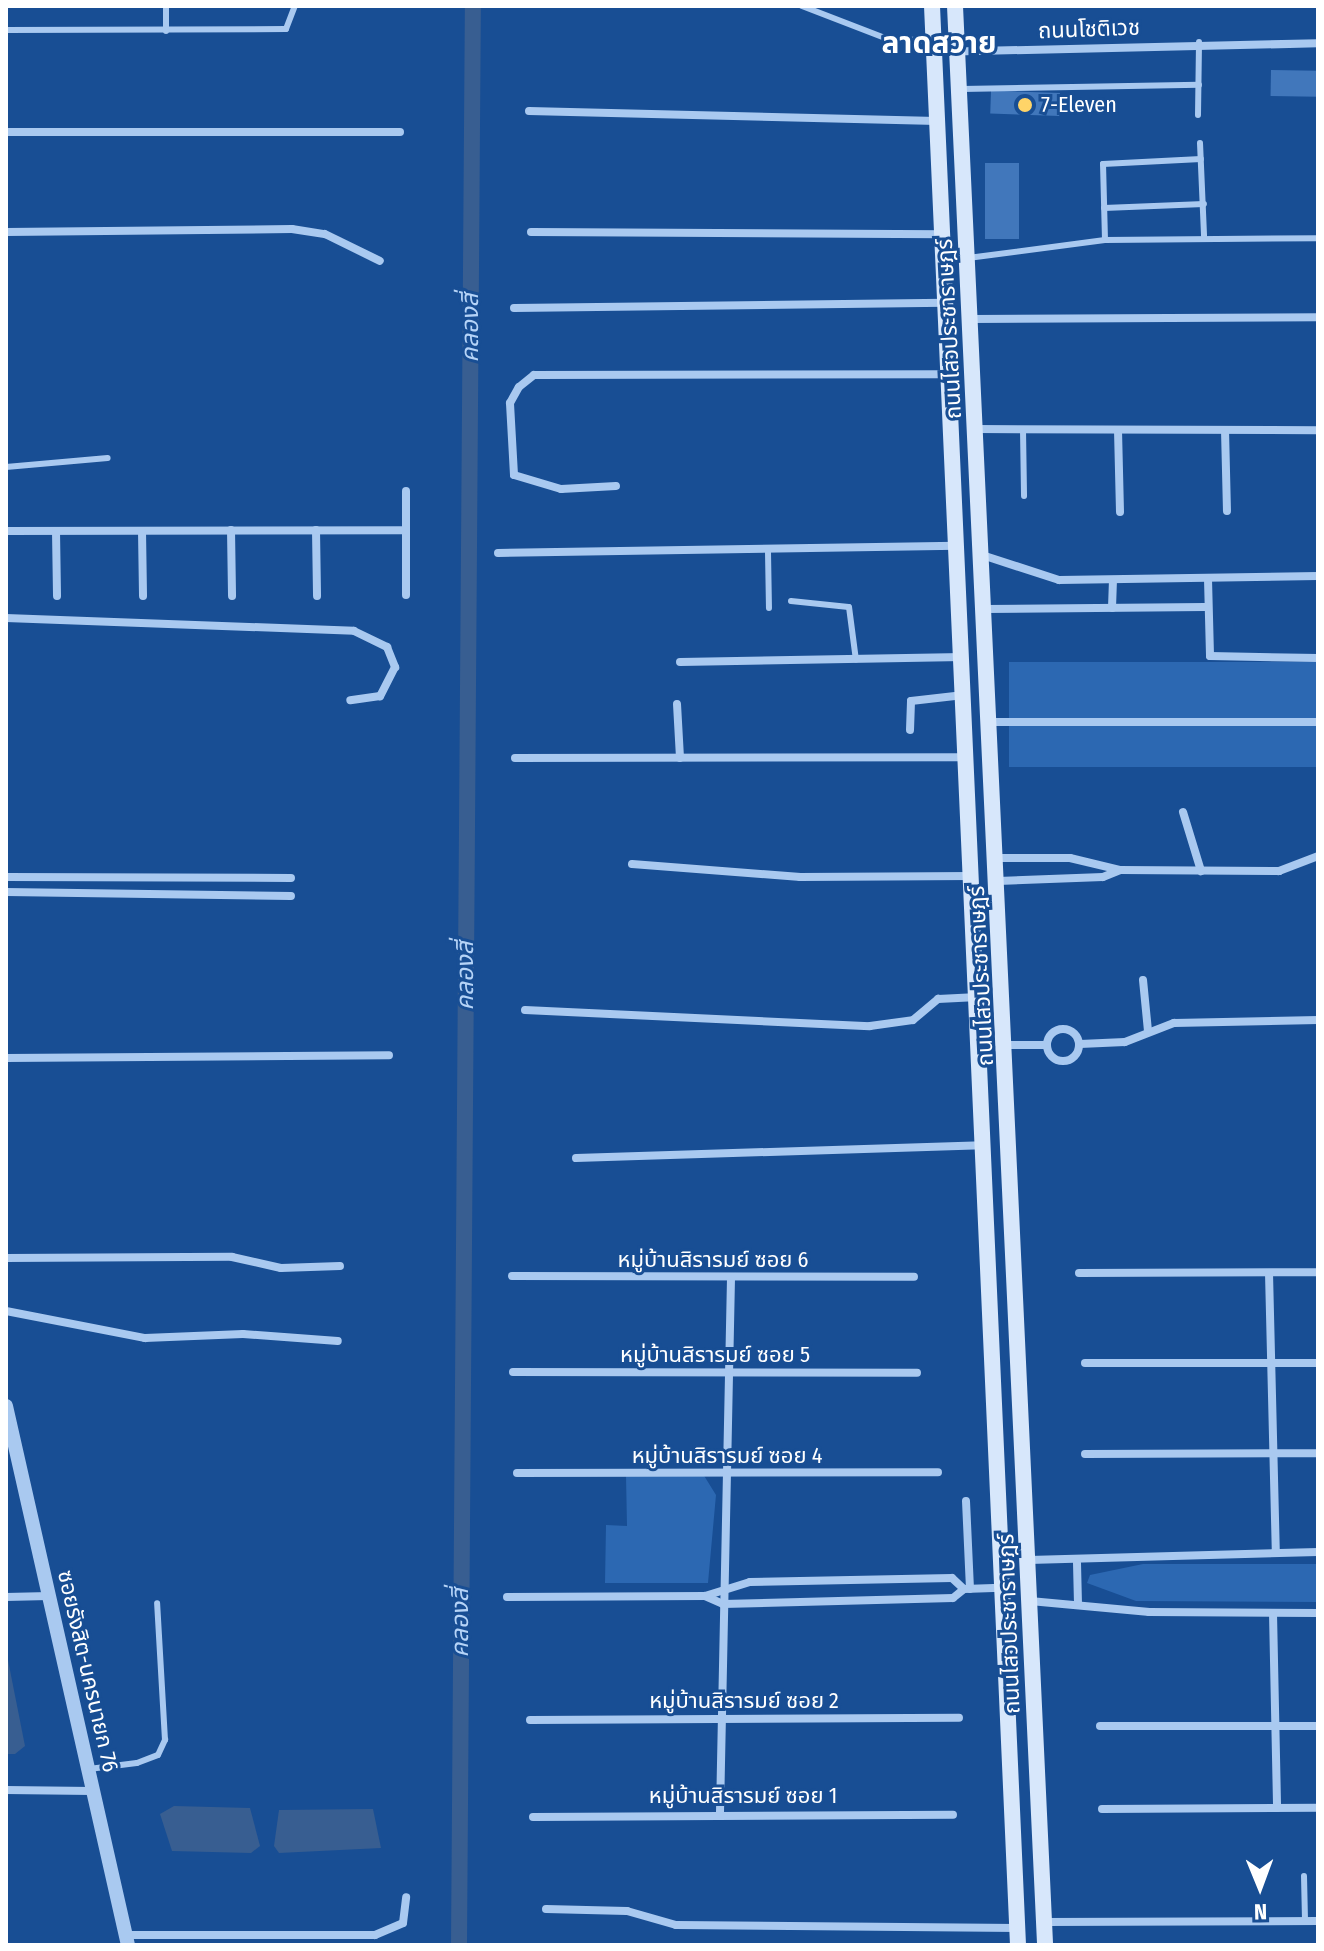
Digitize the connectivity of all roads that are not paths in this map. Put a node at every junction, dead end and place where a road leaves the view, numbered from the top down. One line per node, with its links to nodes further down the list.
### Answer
1 (166, 6): 7 (lane)
2 (295, 6): 7 (lane)
3 (802, 6): 10 (lane)
4 (932, 6): 10 (main road, ถนนไสวประชาราษฎร์)
5 (955, 6): 11 (main road, ถนนไสวประชาราษฎร์)
6 (6, 30): 7 (lane)
7 (166, 31)
8 (1199, 42): 9 (street, ถนนโชติเวช); 11 (street, ถนนโชติเวช); 12 (lane)
9 (1318, 43)
10 (934, 47): 11 (street, ถนนโชติเวช); 16 (main road, ถนนไสวประชาราษฎร์)
11 (958, 52): 13 (main road, ถนนไสวประชาราษฎร์)
12 (1199, 85): 13 (lane); 15 (lane)
13 (960, 89): 29 (main road, ถนนไสวประชาราษฎร์)
14 (529, 111): 16 (street)
15 (1198, 115)
16 (938, 121): 25 (main road, ถนนไสวประชาราษฎร์)
17 (6, 132): 18 (street)
18 (400, 132)
19 (1200, 143): 20 (lane)
20 (1201, 159): 21 (lane); 22 (lane)
21 (1204, 204): 22 (lane); 26 (lane)
22 (1104, 208): 28 (lane)
23 (6, 232): 30 (street)
24 (531, 232): 25 (street)
25 (943, 234): 31 (main road, ถนนไสวประชาราษฎร์)
26 (1204, 236): 27 (lane); 28 (lane)
27 (1318, 238)
28 (1105, 240): 29 (lane)
29 (968, 258): 34 (main road, ถนนไสวประชาราษฎร์)
30 (380, 261)
31 (946, 303): 32 (street); 35 (main road, ถนนไสวประชาราษฎร์)
32 (514, 308)
33 (1318, 317): 34 (street)
34 (971, 319): 36 (main road, ถนนไสวประชาราษฎร์)
35 (949, 373): 43 (street); 54 (main road, ถนนไสวประชาราษฎร์)
36 (976, 429): 37 (street); 57 (main road, ถนนไสวประชาราษฎร์)
37 (1023, 430): 38 (street); 45 (lane)
38 (1118, 430): 39 (street); 47 (street)
39 (1225, 430): 40 (street); 46 (street)
40 (1318, 430)
41 (108, 458): 42 (lane)
42 (6, 467)
43 (616, 486)
44 (406, 491): 50 (street)
45 (1024, 496)
46 (1227, 511)
47 (1120, 512)
48 (231, 530): 49 (street); 53 (street); 64 (street)
49 (316, 530): 50 (street); 65 (street)
50 (405, 530): 61 (street)
51 (6, 531): 52 (street)
52 (56, 531): 53 (street); 62 (street)
53 (142, 531): 63 (street)
54 (958, 546): 55 (street); 72 (main road, ถนนไสวประชาราษฎร์)
55 (768, 552): 56 (street); 68 (lane)
56 (498, 553)
57 (982, 555): 60 (street); 70 (main road, ถนนไสวประชาราษฎร์)
58 (1318, 576): 59 (street)
59 (1208, 579): 60 (street); 67 (street)
60 (1113, 581): 69 (street)
61 (406, 595)
62 (57, 596)
63 (143, 596)
64 (232, 596)
65 (317, 596)
66 (791, 601): 74 (lane)
67 (1205, 607): 69 (street); 73 (street)
68 (769, 608)
69 (1112, 608): 70 (street)
70 (985, 609): 79 (main road, ถนนไสวประชาราษฎร์)
71 (6, 618): 77 (street)
72 (963, 657): 74 (street); 76 (main road, ถนนไสวประชาราษฎร์)
73 (1318, 658)
74 (856, 660): 75 (street)
75 (680, 662)
76 (964, 695): 81 (street); 82 (main road, ถนนไสวประชาราษฎร์)
77 (350, 700)
78 (677, 704): 84 (street)
79 (990, 722): 80 (street); 87 (main road, ถนนไสวประชาราษฎร์)
80 (1318, 722)
81 (910, 730)
82 (967, 757): 84 (street); 91 (main road, ถนนไสวประชาราษฎร์)
83 (515, 758): 84 (street)
84 (680, 758)
85 (1183, 812): 90 (street)
86 (1318, 856): 90 (street)
87 (997, 858): 89 (street); 94 (main road, ถนนไสวประชาราษฎร์)
88 (632, 864): 91 (street)
89 (1120, 870): 90 (street); 94 (street)
90 (1201, 871)
91 (973, 876): 98 (main road, ถนนไสวประชาราษฎร์)
92 (6, 877): 93 (street)
93 (291, 878)
94 (998, 881): 103 (main road, ถนนไสวประชาราษฎร์)
95 (6, 892): 96 (street)
96 (291, 896)
97 (1143, 980): 101 (street)
98 (979, 997): 99 (street); 107 (main road, ถนนไสวประชาราษฎร์)
99 (525, 1010)
100 (1318, 1020): 101 (street)
101 (1148, 1031): 102 (street)
102 (1080, 1044): 104 (street); 104 (street)
103 (1006, 1045): 104 (street); 125 (main road, ถนนไสวประชาราษฎร์)
104 (1047, 1045)
105 (389, 1055): 106 (street)
106 (6, 1058)
107 (982, 1145): 108 (street); 126 (main road, ถนนไสวประชาราษฎร์)
108 (576, 1158)
109 (6, 1258): 110 (street)
110 (340, 1266)
111 (1318, 1272): 113 (street)
112 (1079, 1273): 113 (street)
113 (1269, 1273): 120 (street)
114 (512, 1276): 116 (street, หมู่บ้านสิรารมย์ ซอย 6)
115 (914, 1277): 116 (street, หมู่บ้านสิรารมย์ ซอย 6)
116 (731, 1279): 124 (street)
117 (6, 1311): 118 (street)
118 (338, 1341)
119 (1085, 1363): 120 (street)
120 (1274, 1363): 121 (street); 130 (street)
121 (1318, 1363)
122 (513, 1372): 124 (street, หมู่บ้านสิรารมย์ ซอย 5)
123 (917, 1373): 124 (street, หมู่บ้านสิรารมย์ ซอย 5)
124 (730, 1375): 133 (street)
125 (1021, 1382): 126 (main road); 137 (main road, ถนนไสวประชาราษฎร์)
126 (992, 1384): 142 (main road, ถนนไสวประชาราษฎร์)
127 (6, 1406): 144 (street, ซอยรังสิต-นครนายก 76)
128 (1318, 1453): 130 (street)
129 (1085, 1454): 130 (street)
130 (1274, 1454): 135 (street)
131 (938, 1472): 133 (street, หมู่บ้านสิรารมย์ ซอย 4)
132 (517, 1473): 133 (street, หมู่บ้านสิรารมย์ ซอย 4)
133 (729, 1475): 141 (street)
134 (966, 1501): 143 (street)
135 (1276, 1552): 136 (street); 138 (street)
136 (1318, 1552)
137 (1029, 1560): 138 (street); 149 (main road, ถนนไสวประชาราษฎร์)
138 (1077, 1563): 152 (street)
139 (878, 1579): 140 (street); 143 (street); 148 (street)
140 (807, 1581): 141 (street); 150 (street)
141 (724, 1586): 145 (street); 153 (street)
142 (1001, 1588): 143 (street); 177 (main road, ถนนไสวประชาราษฎร์)
143 (967, 1589): 148 (street)
144 (49, 1596): 146 (street); 162 (street, ซอยรังสิต-นครนายก 76)
145 (705, 1596): 147 (street); 153 (street)
146 (6, 1597)
147 (507, 1597)
148 (880, 1600): 150 (street)
149 (1030, 1601): 152 (street); 176 (main road, ถนนไสวประชาราษฎร์)
150 (807, 1602): 153 (street)
151 (157, 1603): 162 (lane)
152 (1078, 1603): 154 (street)
153 (723, 1604): 157 (street)
154 (1273, 1613): 155 (street); 160 (street)
155 (1318, 1613)
156 (959, 1718): 157 (street, หมู่บ้านสิรารมย์ ซอย 2)
157 (722, 1719): 158 (street, หมู่บ้านสิรารมย์ ซอย 2); 168 (street)
158 (530, 1720)
159 (1100, 1726): 160 (street)
160 (1275, 1726): 161 (street); 165 (street)
161 (1318, 1726)
162 (89, 1769): 164 (street, ซอยรังสิต-นครนายก 76)
163 (6, 1790): 164 (street)
164 (92, 1791): 178 (street, ซอยรังสิต-นครนายก 76)
165 (1277, 1808): 166 (street); 167 (street)
166 (1318, 1808)
167 (1102, 1809)
168 (720, 1812): 169 (street, หมู่บ้านสิรารมย์ ซอย 1); 170 (street, หมู่บ้านสิรารมย์ ซอย 1)
169 (953, 1815)
170 (533, 1817)
171 (1304, 1876): 174 (lane)
172 (406, 1897): 178 (street)
173 (546, 1909): 177 (street)
174 (1305, 1921): 175 (street); 176 (street)
175 (1318, 1921)
176 (1044, 1922): 179 (main road, ถนนไสวประชาราษฎร์)
177 (1018, 1936)
178 (127, 1940)
179 (1045, 1945)

